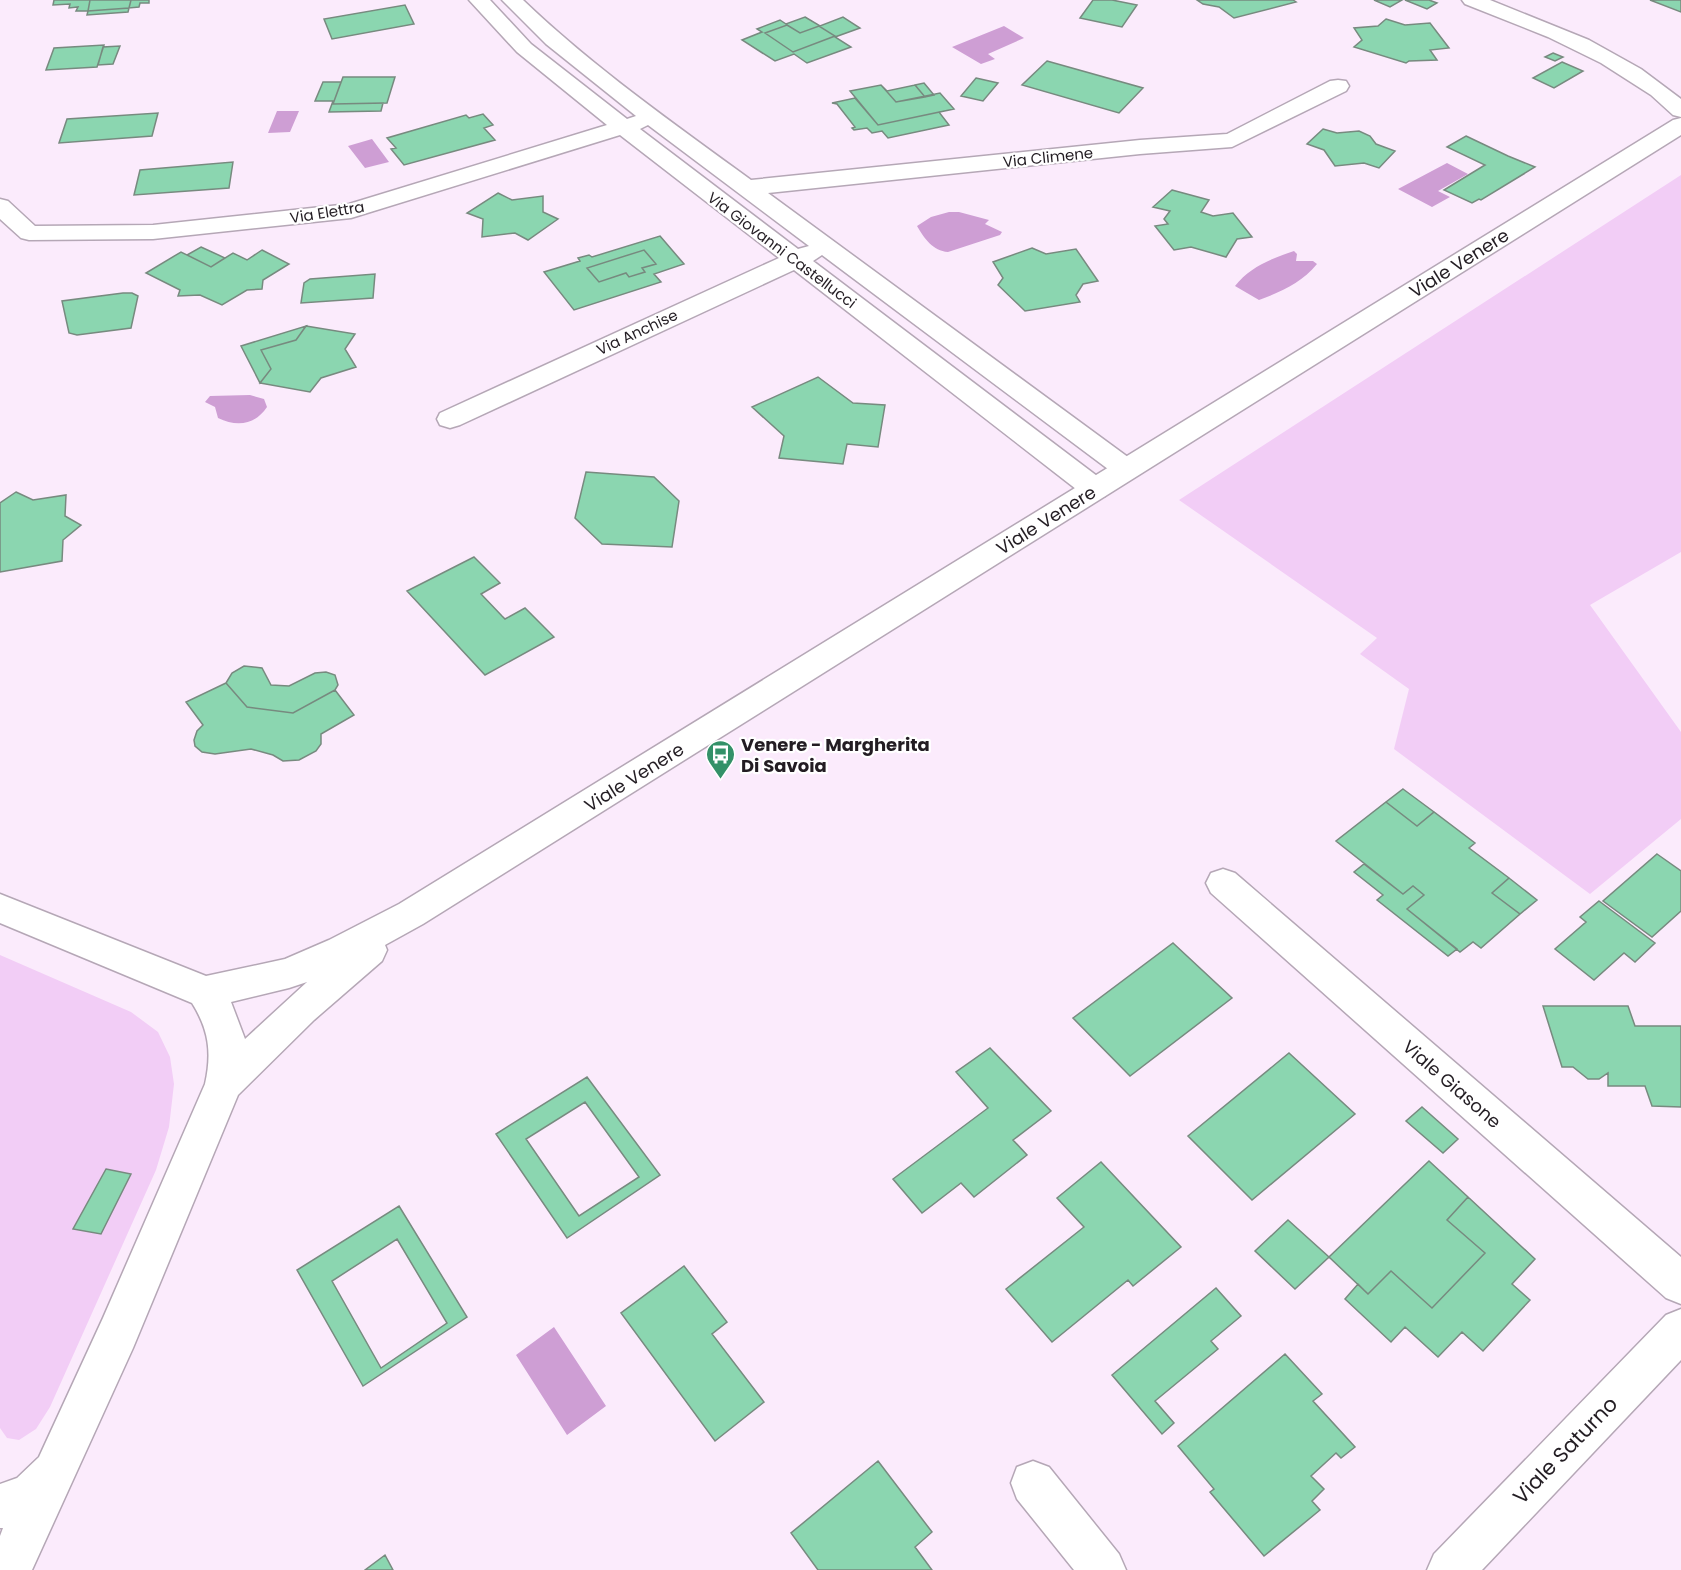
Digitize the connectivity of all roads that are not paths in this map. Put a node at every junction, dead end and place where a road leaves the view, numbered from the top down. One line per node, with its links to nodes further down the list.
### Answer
1 (478, 0): 8 (street, Via Giovanni Castellucci)
2 (512, 0): 6 (street, Via Giovanni Castellucci)
3 (1472, 0): 5 (street)
4 (1338, 86): 9 (street, Via Climene)
5 (1681, 110)
6 (652, 118): 8 (street, Via Elettra); 9 (street, Via Giovanni Castellucci)
7 (1681, 125): 14 (street, Viale Venere)
8 (623, 128): 10 (street, Via Elettra); 12 (street, Via Giovanni Castellucci)
9 (745, 188): 11 (street, Via Giovanni Castellucci)
10 (0, 206)
11 (824, 247): 12 (street, Via Anchise); 14 (street, Via Giovanni Castellucci)
12 (795, 259): 13 (street, Via Anchise); 15 (street, Via Giovanni Castellucci)
13 (450, 419)
14 (1126, 470): 15 (street, Viale Venere)
15 (1095, 489): 18 (street, Viale Venere)
16 (1223, 883): 21 (street, Viale Giasone)
17 (0, 908): 19 (street)
18 (411, 914): 19 (street); 20 (street)
19 (205, 992): 20 (street)
20 (224, 1084): 23 (street)
21 (1681, 1284)
22 (1681, 1330): 28 (street, Viale Saturno)
23 (55, 1473): 25 (street); 26 (street)
24 (1033, 1483): 27 (street)
25 (0, 1506)
26 (9, 1558)
27 (1103, 1570)
28 (1450, 1570)

